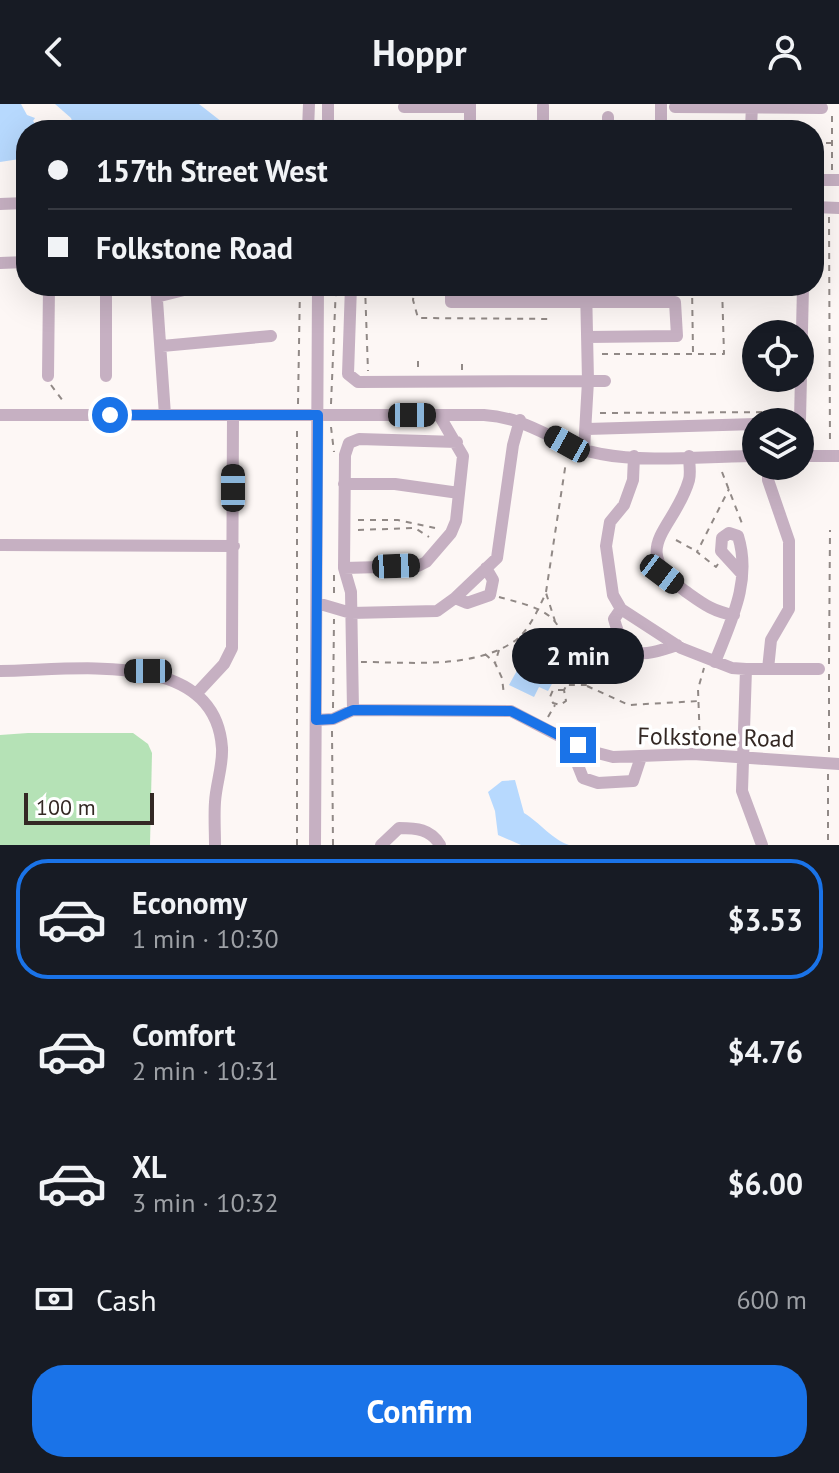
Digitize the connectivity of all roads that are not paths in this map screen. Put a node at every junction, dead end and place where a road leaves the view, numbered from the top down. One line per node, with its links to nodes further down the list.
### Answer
1 (470, 106): 5 (street)
2 (543, 106): 7 (street)
3 (752, 106): 4 (street); 6 (street)
4 (827, 106)
5 (404, 107)
6 (675, 107)
7 (543, 120)
8 (49, 296): 20 (street)
9 (106, 296): 21 (street)
10 (158, 296): 19 (street)
11 (318, 296): 28 (street)
12 (351, 296): 22 (street)
13 (451, 296): 16 (street)
14 (586, 296): 16 (street)
15 (803, 296): 24 (street)
16 (586, 301): 18 (street); 18 (street)
17 (271, 336): 19 (street)
18 (587, 337): 22 (street)
19 (162, 346): 26 (street)
20 (48, 376)
21 (106, 376)
22 (588, 381): 23 (street); 32 (street)
23 (605, 381)
24 (800, 408)
25 (0, 415): 26 (street)
26 (165, 415): 27 (street)
27 (233, 415): 28 (street); 44 (street)
28 (318, 415): 29 (street); 49 (street)
29 (439, 415): 30 (street); 33 (street)
30 (520, 420): 34 (street); 46 (street)
31 (742, 424): 32 (street)
32 (587, 429): 34 (street)
33 (457, 442): 41 (street); 42 (street)
34 (584, 450): 35 (street)
35 (634, 456): 36 (street); 50 (street)
36 (689, 456): 37 (street); 52 (street)
37 (742, 456)
38 (814, 456): 39 (street)
39 (835, 456)
40 (768, 480): 56 (street)
41 (344, 484): 42 (street); 45 (street)
42 (459, 493): 45 (street)
43 (0, 545): 44 (street)
44 (234, 546): 59 (street)
45 (344, 568): 51 (street)
46 (486, 568): 48 (street); 48 (street)
47 (742, 574): 52 (street)
48 (455, 598): 51 (street)
49 (317, 603): 51 (street); 61 (street)
50 (621, 609): 53 (street); 53 (street)
51 (351, 613): 60 (street)
52 (734, 615): 54 (street)
53 (677, 645): 54 (street)
54 (711, 660): 55 (street)
55 (746, 669): 56 (street); 64 (street)
56 (768, 669): 57 (street)
57 (819, 669)
58 (0, 671): 59 (street)
59 (197, 693): 66 (street)
60 (353, 710): 61 (street, Folkstone Road); 62 (street, Folkstone Road)
61 (316, 720): 67 (street)
62 (578, 745): 63 (street, Folkstone Road); 63 (street)
63 (641, 757): 64 (street, Folkstone Road)
64 (744, 758): 65 (street, Folkstone Road); 70 (street)
65 (834, 763)
66 (215, 845)
67 (315, 845)
68 (381, 845): 69 (street)
69 (440, 845)
70 (762, 845)

